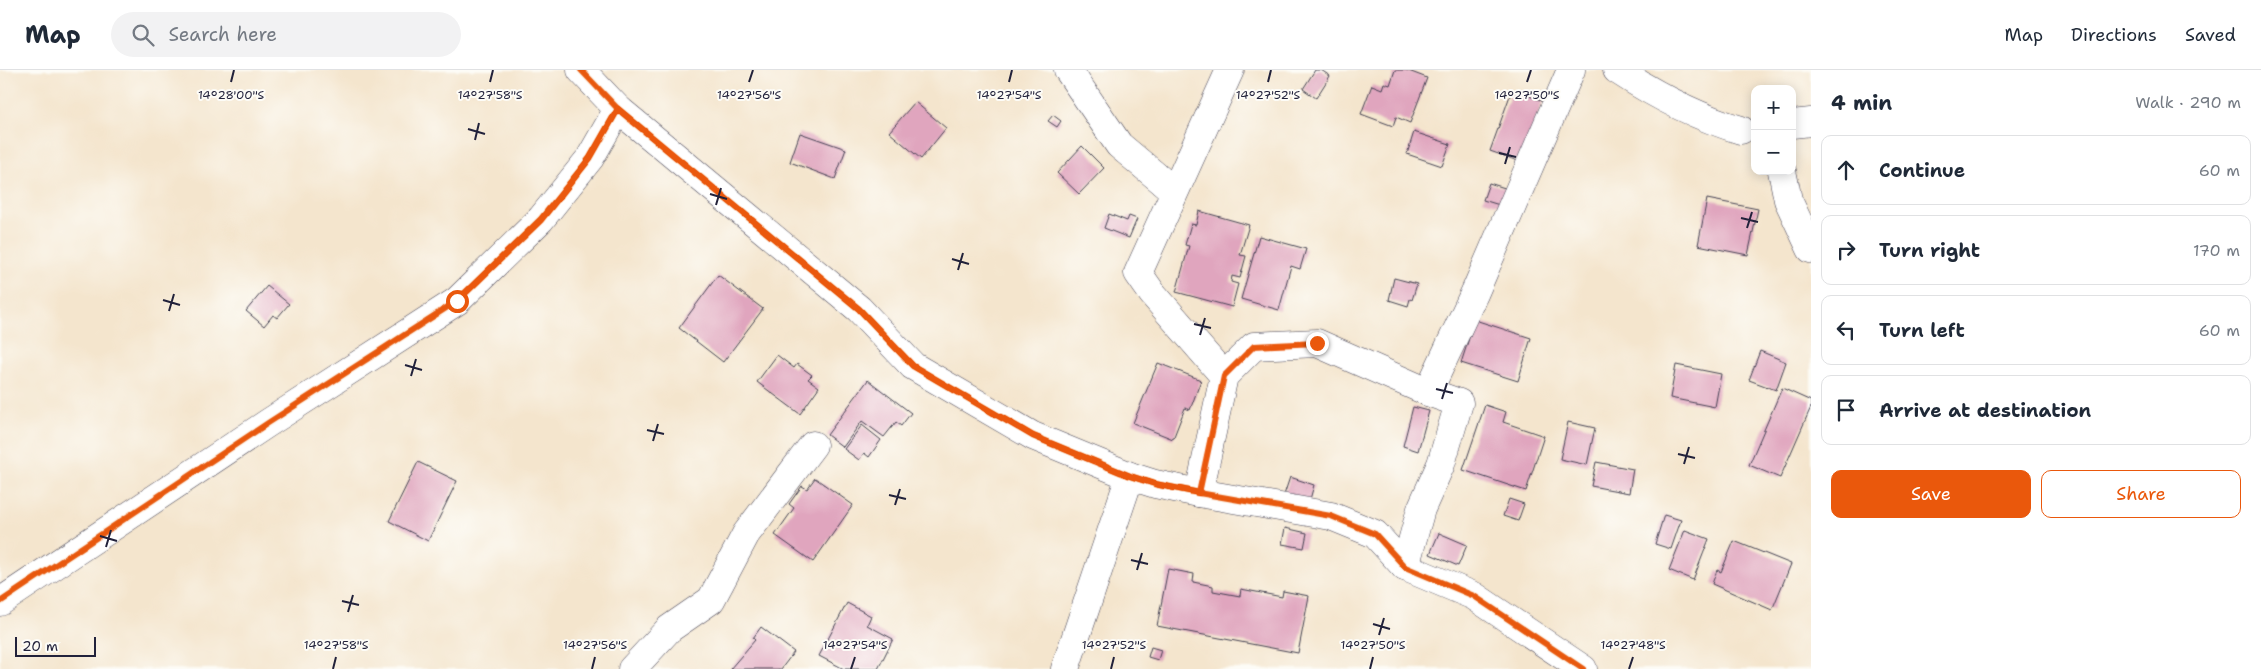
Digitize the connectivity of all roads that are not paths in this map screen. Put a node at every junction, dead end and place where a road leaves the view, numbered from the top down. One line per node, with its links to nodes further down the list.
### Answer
1 (581, 70): 6 (street)
2 (1068, 70): 11 (street)
3 (1230, 70): 11 (street)
4 (1571, 70): 14 (street)
5 (1618, 70): 9 (street)
6 (618, 109): 16 (street); 19 (street)
7 (1811, 122): 8 (street)
8 (1796, 124)
9 (1750, 133)
10 (1783, 175): 12 (street)
11 (1174, 192): 13 (street)
12 (1811, 249)
13 (1224, 376): 14 (street); 17 (street)
14 (1428, 392): 18 (street)
15 (813, 445): 20 (street)
16 (1130, 476): 17 (street); 21 (street)
17 (1199, 493): 18 (street)
18 (1405, 566): 22 (street)
19 (0, 602)
20 (632, 669)
21 (1065, 669)
22 (1583, 669)

